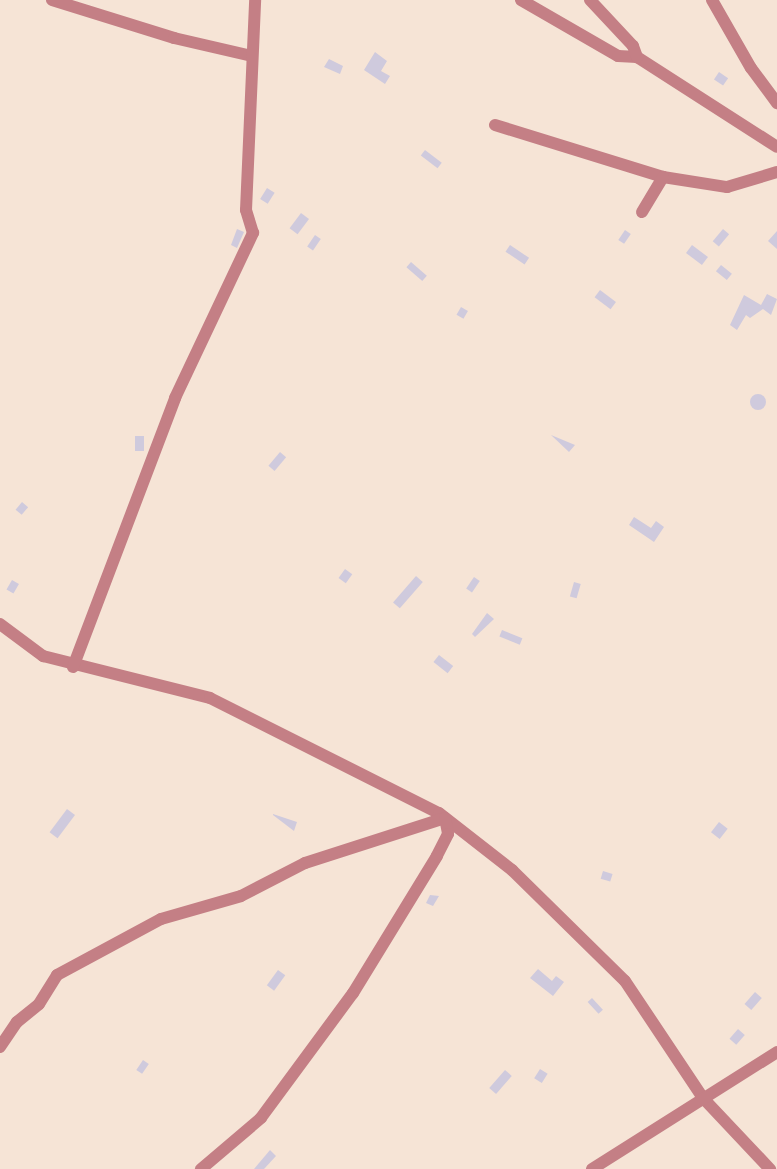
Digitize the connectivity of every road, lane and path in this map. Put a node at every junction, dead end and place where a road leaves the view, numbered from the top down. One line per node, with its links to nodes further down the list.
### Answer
1 (52, 0): 6 (street)
2 (255, 0): 6 (street)
3 (521, 0): 7 (street)
4 (590, 0): 7 (street)
5 (712, 0): 8 (street)
6 (252, 56): 15 (street)
7 (637, 57): 10 (street)
8 (777, 103)
9 (495, 125): 12 (street)
10 (777, 146)
11 (777, 172): 12 (street)
12 (663, 177): 13 (street)
13 (642, 212)
14 (0, 624): 15 (street)
15 (73, 667): 16 (street)
16 (445, 818): 17 (street); 19 (street); 20 (street)
17 (0, 1047)
18 (777, 1052): 19 (street)
19 (703, 1098): 21 (street); 22 (street)
20 (201, 1169)
21 (592, 1169)
22 (770, 1169)

